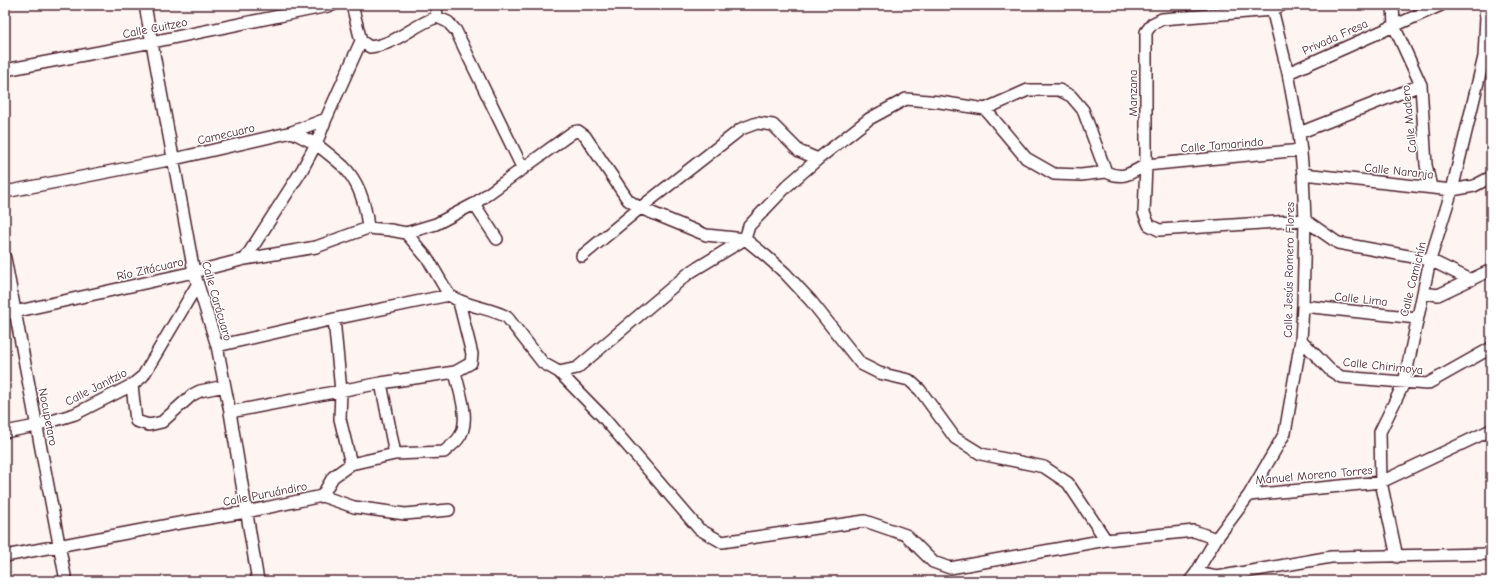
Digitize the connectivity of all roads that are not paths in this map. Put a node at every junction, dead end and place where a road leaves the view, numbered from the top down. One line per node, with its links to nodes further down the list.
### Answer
1 (145, 5): 12 (street, Calle Carácuaro)
2 (332, 5): 12 (street, Calle Cuitzeo)
3 (352, 5): 11 (street)
4 (436, 5): 9 (street)
5 (1393, 5): 10 (street, Calle Madero)
6 (1441, 5): 10 (street, Privada Fresa)
7 (1484, 5): 30 (street, Calle Camichín)
8 (1275, 7): 14 (street, Calle Jesús Romero Flores); 24 (street, Manzana)
9 (436, 17): 11 (street); 25 (street)
10 (1394, 26): 14 (street, Privada Fresa); 15 (street, Calle Madero)
11 (361, 41): 17 (street)
12 (152, 42): 13 (street, Calle Cuitzeo); 22 (street, Calle Carácuaro)
13 (5, 70)
14 (1288, 73): 19 (street, Calle Jesús Romero Flores)
15 (1421, 85): 19 (street); 29 (street, Calle Madero)
16 (985, 109): 23 (street); 26 (street); 26 (street)
17 (326, 119): 18 (street, Camecuaro); 20 (street)
18 (292, 132): 20 (street); 22 (street, Camecuaro)
19 (1299, 133): 21 (street, Calle Jesús Romero Flores)
20 (316, 144): 35 (street); 41 (street)
21 (1300, 150): 24 (street, Calle Tamarindo); 27 (street, Calle Jesús Romero Flores)
22 (174, 159): 31 (street, Camecuaro); 44 (street, Calle Carácuaro)
23 (818, 159): 33 (street); 37 (street)
24 (1146, 165): 26 (street); 34 (street, Manzana)
25 (523, 169): 32 (street); 33 (street)
26 (1106, 172)
27 (1303, 174): 29 (street, Calle Naranja); 34 (street, Calle Jesús Romero Flores)
28 (1491, 177): 30 (street, Calle Naranja)
29 (1431, 187): 30 (street, Calle Naranja)
30 (1452, 190): 42 (street, Calle Camichín)
31 (5, 192)
32 (474, 204): 36 (street); 38 (street)
33 (640, 208): 37 (street); 39 (street)
34 (1305, 220): 42 (street); 50 (street, Calle Jesús Romero Flores)
35 (368, 228): 36 (street); 41 (street, Río Zitácuaro)
36 (406, 233): 48 (street)
37 (745, 239): 58 (street); 76 (street)
38 (497, 240)
39 (582, 256)
40 (5, 258): 51 (street, Nocupetaro)
41 (245, 259): 44 (street, Río Zitácuaro)
42 (1430, 260): 45 (street); 47 (street, Calle Camichín)
43 (1491, 270): 45 (street)
44 (194, 272): 46 (street, Calle Carácuaro); 51 (street, Río Zitácuaro)
45 (1471, 280): 47 (street)
46 (197, 285): 55 (street, Calle Carácuaro); 61 (street, Calle Janitzio)
47 (1424, 294): 52 (street, Calle Camichín)
48 (449, 295): 49 (street); 53 (street)
49 (459, 302): 57 (street); 58 (street)
50 (1303, 306): 52 (street, Calle Lima); 54 (street, Calle Jesús Romero Flores)
51 (10, 313): 65 (street, Nocupetaro)
52 (1417, 318): 60 (street, Calle Camichín)
53 (334, 319): 55 (street); 63 (street)
54 (1301, 340): 60 (street, Calle Chirimoya); 71 (street, Calle Jesús Romero Flores)
55 (217, 346): 62 (street, Calle Carácuaro)
56 (1491, 348): 60 (street, Calle Chirimoya)
57 (455, 372): 59 (street); 68 (street, Calle Puruándiro)
58 (559, 372): 76 (street)
59 (381, 383): 63 (street); 68 (street)
60 (1404, 383): 70 (street, Calle Camichín)
61 (132, 385): 62 (street); 65 (street, Calle Janitzio)
62 (225, 386): 64 (street, Calle Carácuaro)
63 (341, 391): 64 (street); 69 (street)
64 (230, 412): 74 (street, Calle Carácuaro)
65 (36, 426): 67 (street, Calle Janitzio); 77 (street, Nocupetaro)
66 (1491, 430): 70 (street, Manuel Moreno Torres)
67 (5, 432)
68 (395, 454): 69 (street, Calle Puruándiro)
69 (351, 464): 72 (street, Calle Puruándiro)
70 (1381, 482): 71 (street, Manuel Moreno Torres); 80 (street, Calle Camichín)
71 (1249, 495): 75 (street, Calle Jesús Romero Flores)
72 (322, 496): 73 (street); 74 (street, Calle Puruándiro)
73 (450, 510)
74 (246, 512): 77 (street, Calle Puruándiro); 83 (street, Calle Carácuaro)
75 (1216, 539): 76 (street); 81 (street, Calle Jesús Romero Flores)
76 (1106, 540)
77 (60, 546): 79 (street, Calle Puruándiro); 82 (street, Nocupetaro)
78 (1491, 554): 80 (street)
79 (5, 556)
80 (1397, 557): 81 (street)
81 (1193, 577)
82 (66, 581)
83 (258, 581)

